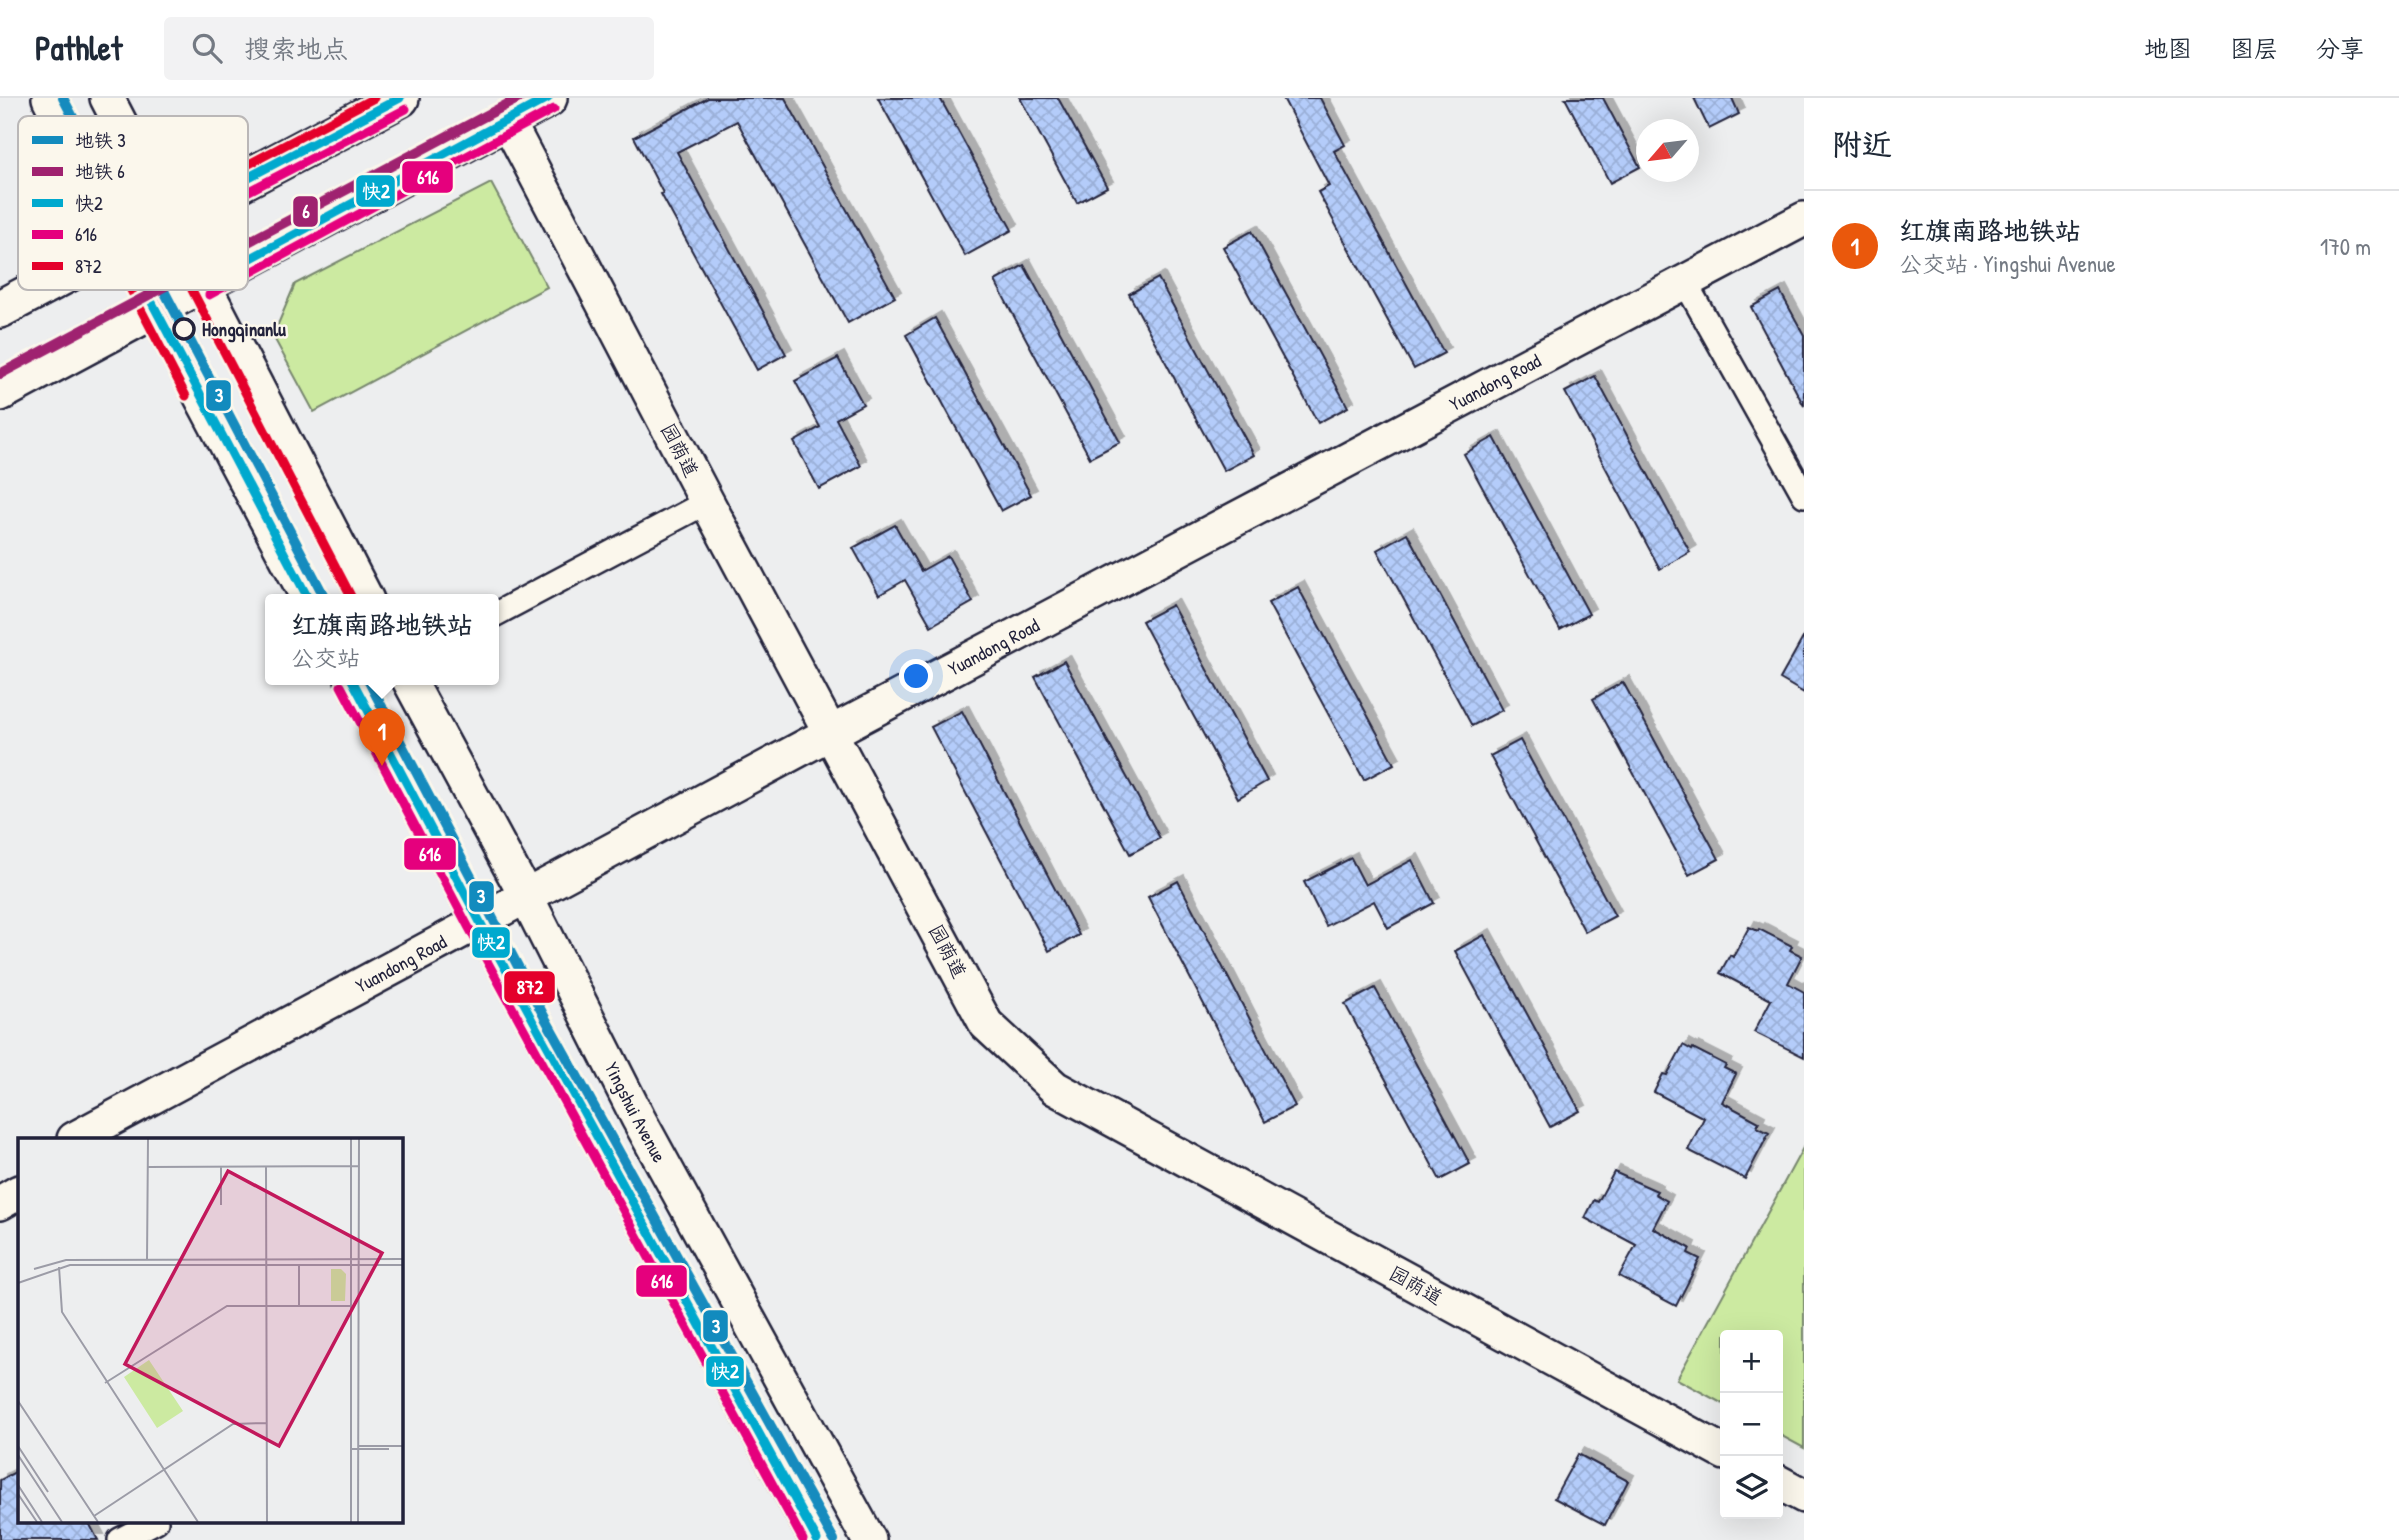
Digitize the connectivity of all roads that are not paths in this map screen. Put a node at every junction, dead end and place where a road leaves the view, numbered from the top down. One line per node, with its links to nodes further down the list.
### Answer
1 (49, 98): 5 (street)
2 (107, 98): 6 (street)
3 (400, 98): 8 (main road)
4 (548, 98): 7 (main road)
5 (58, 116)
6 (116, 116)
7 (507, 120): 11 (main road); 21 (street, 园荫道)
8 (248, 177)
9 (1804, 219): 16 (street, Yuandong Road)
10 (1804, 239): 16 (street, Yuandong Road)
11 (248, 260)
12 (35, 290): 17 (main road)
13 (145, 290): 18 (street)
14 (191, 290): 18 (main road)
15 (206, 290): 23 (street)
16 (1689, 290): 20 (street); 27 (street, Yuandong Road)
17 (0, 309)
18 (155, 309): 19 (main road); 22 (street)
19 (0, 392)
20 (1804, 495)
21 (707, 502): 24 (street); 27 (street, 园荫道)
22 (306, 594)
23 (365, 594)
24 (499, 612)
25 (355, 685): 29 (street)
26 (413, 685): 28 (street, Yingshui Avenue)
27 (837, 742): 28 (street, Yuandong Road); 36 (street, 园荫道)
28 (531, 906): 29 (street, Yuandong Road); 42 (street, Yingshui Avenue)
29 (485, 931): 30 (street, Yuandong Road); 31 (street, Yuandong Road); 41 (street)
30 (76, 1138)
31 (121, 1138)
32 (18, 1169): 33 (street)
33 (0, 1179)
34 (18, 1193): 35 (street)
35 (0, 1203)
36 (1720, 1450)
37 (1783, 1485): 38 (street)
38 (1804, 1496)
39 (154, 1522): 40 (street)
40 (120, 1540)
41 (817, 1540)
42 (869, 1540)

